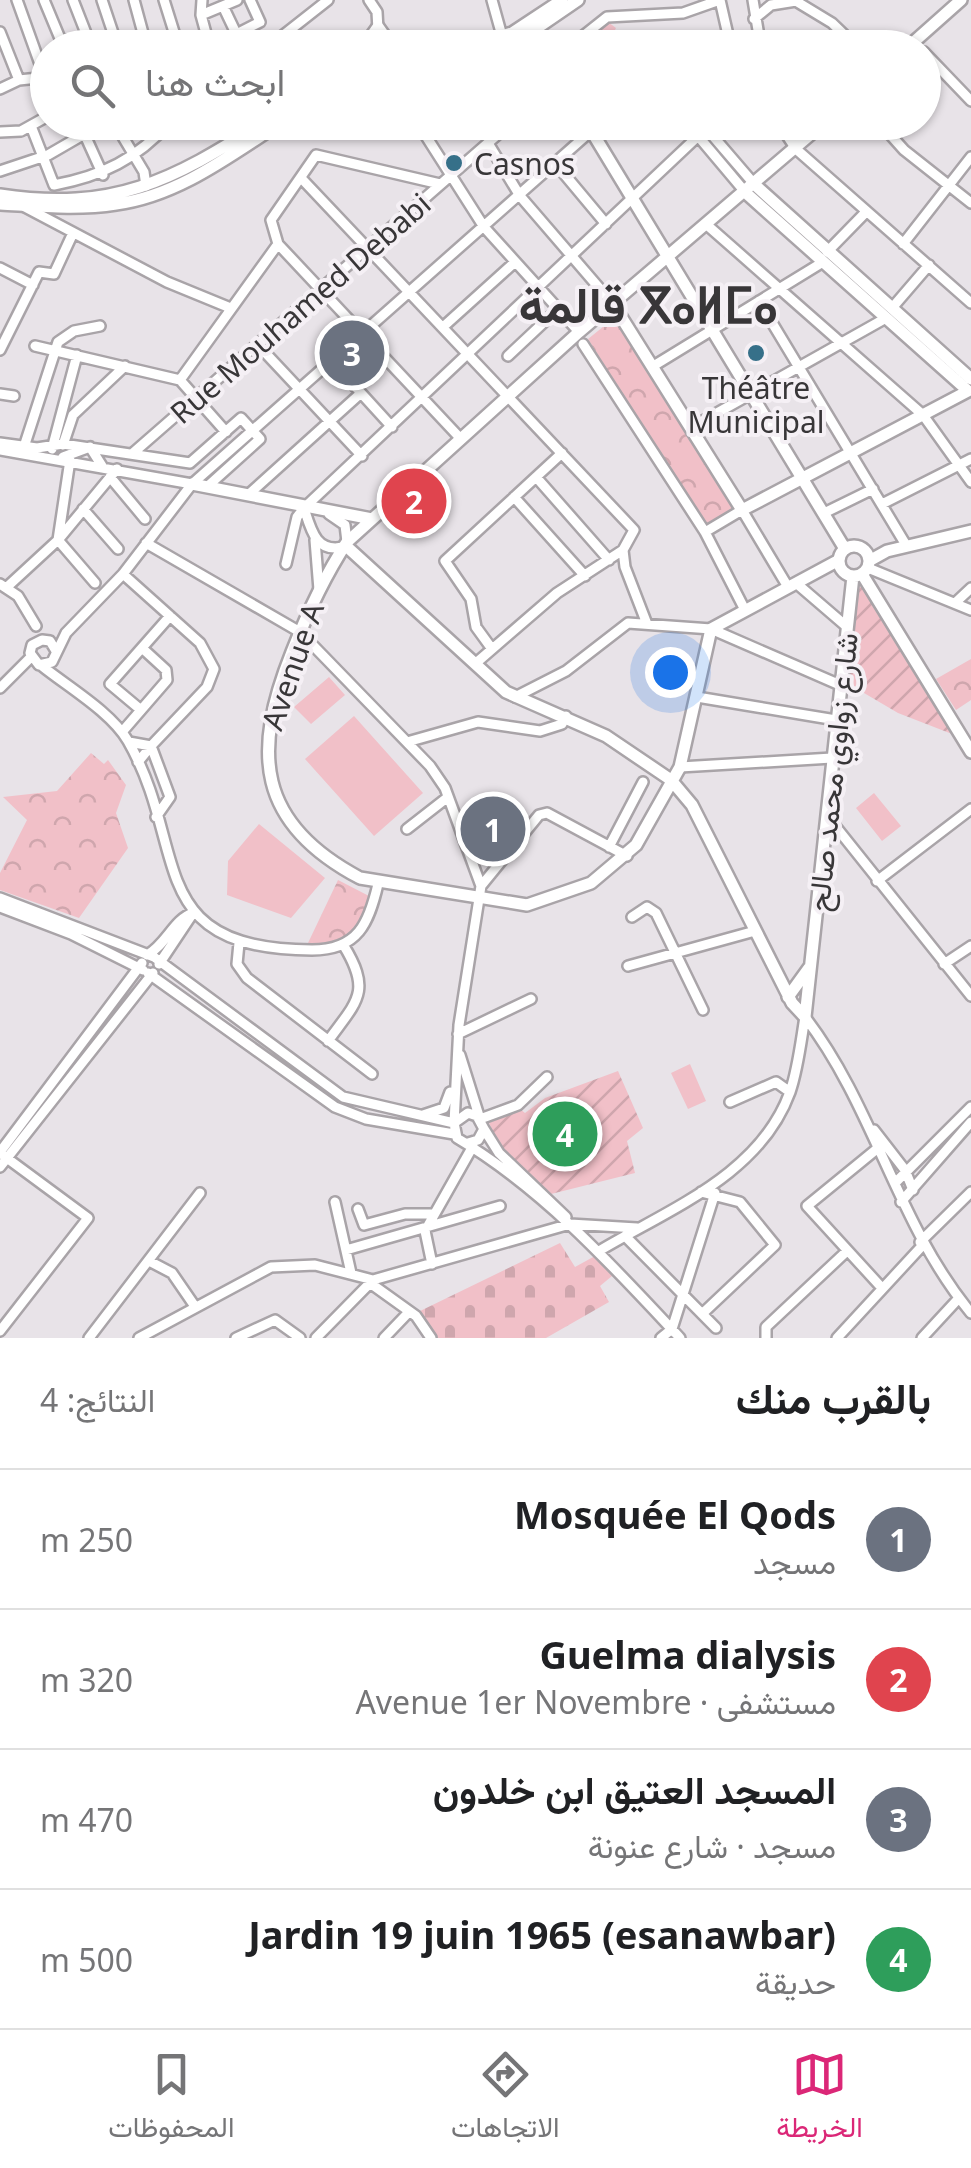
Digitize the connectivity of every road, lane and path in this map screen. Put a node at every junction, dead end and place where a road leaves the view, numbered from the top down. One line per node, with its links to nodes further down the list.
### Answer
1 (17, 0): 45 (street)
2 (44, 0): 24 (street)
3 (73, 0): 25 (street)
4 (102, 0): 26 (street)
5 (135, 0): 27 (street)
6 (164, 0): 28 (street)
7 (202, 0): 21 (street)
8 (236, 0): 20 (street)
9 (250, 0): 31 (street)
10 (328, 0): 32 (street)
11 (385, 0): 19 (street)
12 (492, 0): 36 (street)
13 (562, 0): 37 (main road)
14 (578, 0): 38 (main road)
15 (753, 0): 22 (street)
16 (764, 0): 22 (street)
17 (795, 0): 22 (street); 42 (street)
18 (962, 0): 43 (main road)
19 (372, 4): 23 (street)
20 (223, 6): 21 (street); 30 (street)
21 (200, 15): 29 (street)
22 (753, 17): 41 (street)
23 (378, 27): 33 (main road); 34 (street); 35 (main road)
24 (57, 30)
25 (85, 30)
26 (112, 30)
27 (142, 30)
28 (173, 30)
29 (205, 30)
30 (234, 30)
31 (244, 30)
32 (290, 30)
33 (376, 30)
34 (378, 30)
35 (380, 30)
36 (498, 30)
37 (519, 30)
38 (534, 30)
39 (590, 30): 40 (street)
40 (728, 30)
41 (756, 30)
42 (839, 30)
43 (933, 30)
44 (0, 32): 48 (street)
45 (30, 35)
46 (941, 72): 50 (street)
47 (30, 79): 48 (street)
48 (19, 80): 49 (street)
49 (1, 84)
50 (971, 101)
51 (30, 126): 52 (street)
52 (0, 132)
53 (38, 140): 73 (street)
54 (80, 140): 73 (street)
55 (87, 140): 77 (street)
56 (125, 140): 72 (street)
57 (154, 140): 72 (street)
58 (236, 140): 82 (main road)
59 (254, 140): 89 (main road)
60 (428, 140): 78 (street)
61 (490, 140): 70 (street, Rue Mouhamed Debabi)
62 (576, 140): 75 (street)
63 (596, 140): 86 (main road)
64 (694, 140): 86 (street)
65 (702, 140): 83 (street)
66 (720, 140): 83 (street)
67 (790, 140): 71 (street)
68 (806, 140): 71 (main road, Avenue A)
69 (895, 140): 81 (street)
70 (488, 143): 78 (street, Rue Mouhamed Debabi); 85 (street)
71 (796, 149): 83 (main road, Avenue A); 90 (street)
72 (134, 154): 77 (street); 82 (street)
73 (46, 156): 76 (street); 77 (street)
74 (971, 157): 81 (street)
75 (555, 163): 85 (street); 91 (street)
76 (0, 171)
77 (104, 174)
78 (453, 176): 80 (street, Rue Mouhamed Debabi); 93 (street)
79 (302, 178): 80 (street); 95 (street); 97 (street)
80 (440, 184): 97 (street, Rue Mouhamed Debabi)
81 (949, 185): 87 (street); 96 (street)
82 (146, 188): 84 (main road)
83 (751, 189): 92 (main road, Avenue A); 99 (main road)
84 (0, 196)
85 (520, 196): 93 (street); 98 (street)
86 (632, 200): 91 (street); 100 (main road)
87 (971, 203)
88 (0, 204): 89 (main road)
89 (22, 205): 94 (street)
90 (865, 213): 96 (street); 99 (street)
91 (606, 224): 98 (street)
92 (708, 225): 100 (main road, Avenue A); 106 (street)
93 (484, 227): 101 (street); 108 (street)
94 (73, 233): 104 (street); 112 (street)
95 (278, 244): 107 (street); 112 (street)
96 (903, 244): 102 (street)
97 (369, 248): 107 (street, Rue Mouhamed Debabi); 108 (street)
98 (570, 256): 105 (street); 111 (street)
99 (825, 257): 106 (street); 114 (main road)
100 (668, 258): 111 (main road, Avenue A); 117 (main road)
101 (515, 262): 105 (street); 116 (street)
102 (929, 266): 110 (street); 114 (street)
103 (0, 268): 104 (street)
104 (33, 284): 123 (street)
105 (538, 287): 113 (street); 125 (street)
106 (780, 288): 109 (street); 120 (street)
107 (319, 290): 118 (street); 121 (street, Rue Mouhamed Debabi)
108 (409, 290): 116 (street); 118 (street)
109 (759, 301): 117 (street); 131 (street)
110 (971, 303)
111 (613, 304): 119 (main road, Avenue A); 129 (main road)
112 (228, 307): 134 (street)
113 (558, 309): 119 (street); 127 (street)
114 (889, 313): 120 (street); 136 (main road)
115 (100, 326): 124 (street)
116 (443, 327): 125 (street)
117 (711, 330): 129 (street); 137 (main road)
118 (359, 333): 128 (street); 142 (street)
119 (581, 338): 141 (main road, Avenue A); 182 (street)
120 (840, 342): 131 (street); 144 (street)
121 (258, 345): 135 (street); 143 (street, Rue Mouhamed Debabi)
122 (35, 346): 124 (street)
123 (0, 350)
124 (54, 350): 126 (street); 132 (street)
125 (468, 353): 141 (street); 142 (street)
126 (77, 355): 130 (street); 133 (street)
127 (508, 356)
128 (330, 359): 135 (street); 139 (street)
129 (655, 365): 147 (main road)
130 (125, 366): 134 (street); 151 (street)
131 (798, 368): 137 (street); 157 (street)
132 (48, 370): 133 (street); 154 (street)
133 (72, 376): 151 (street)
134 (180, 380): 143 (street)
135 (298, 388): 145 (street); 148 (street)
136 (970, 389): 144 (main road)
137 (751, 393): 147 (street); 166 (main road)
138 (0, 394): 140 (street)
139 (362, 394): 145 (street); 146 (street)
140 (14, 396)
141 (510, 397): 150 (main road, Avenue A); 156 (street)
142 (421, 398): 146 (street); 150 (street)
143 (198, 400): 149 (street); 155 (street, Rue Mouhamed Debabi)
144 (923, 415): 157 (main road); 162 (street)
145 (330, 422): 158 (street); 171 (street)
146 (392, 427): 158 (street)
147 (692, 427): 176 (main road)
148 (250, 428): 149 (street); 168 (street); 169 (street)
149 (226, 432): 161 (street)
150 (462, 439): 180 (main road, Avenue A)
151 (58, 444): 153 (street); 154 (street); 159 (street)
152 (0, 447): 154 (street)
153 (90, 447): 155 (street); 159 (street); 163 (street)
154 (23, 450): 159 (street)
155 (133, 453): 161 (street)
156 (562, 453): 165 (street); 189 (street)
157 (851, 453): 166 (main road); 170 (street)
158 (362, 456): 174 (street)
159 (60, 458): 163 (street); 184 (street)
160 (971, 460): 162 (street)
161 (190, 464): 168 (street)
162 (960, 465): 167 (street); 173 (street)
163 (102, 466): 164 (street)
164 (114, 473): 168 (street); 175 (street); 179 (street)
165 (536, 477): 172 (street); 191 (street)
166 (804, 479): 176 (main road); 178 (main road)
167 (971, 482)
168 (192, 484): 169 (main road); 185 (street)
169 (210, 484): 171 (main road)
170 (873, 489): 173 (street); 178 (street)
171 (248, 494): 174 (main road)
172 (514, 498): 195 (street); 213 (street)
173 (882, 504): 187 (street)
174 (304, 508): 177 (main road); 183 (street); 192 (street)
175 (83, 509): 184 (street); 188 (street)
176 (742, 510): 182 (street); 198 (street)
177 (328, 513): 180 (main road); 186 (street)
178 (824, 514): 190 (main road)
179 (145, 519)
180 (372, 519): 186 (main road, Avenue A)
181 (971, 531): 187 (main road)
182 (705, 532): 202 (street)
183 (314, 538): 186 (street); 200 (street)
184 (58, 540): 196 (street); 197 (street)
185 (146, 543): 194 (street); 209 (street)
186 (345, 545): 200 (main road, Avenue A); 214 (main road)
187 (906, 545): 193 (main road)
188 (118, 549)
189 (624, 550): 191 (street); 205 (street)
190 (842, 554): 193 (main road); 193 (main road); 198 (main road)
191 (609, 560): 195 (street)
192 (286, 564)
193 (863, 566): 201 (street); 207 (main road, شارع زواوي محمد صالح); 226 (main road)
194 (123, 574): 204 (street); 211 (street)
195 (585, 576): 213 (street)
196 (96, 584)
197 (3, 585): 206 (street)
198 (792, 585): 202 (main road); 207 (street)
199 (971, 588): 201 (street)
200 (319, 590): 209 (main road, Avenue A)
201 (955, 603): 203 (street)
202 (745, 610): 208 (main road)
203 (971, 610)
204 (170, 616): 212 (street); 225 (street)
205 (647, 624): 208 (street); 218 (street)
206 (36, 626): 210 (street); 211 (street)
207 (846, 626): 216 (main road, شارع زواوي محمد صالح)
208 (711, 629): 216 (street); 219 (main road)
209 (300, 632): 224 (street); 242 (main road, Avenue A)
210 (35, 642): 211 (street); 215 (street)
211 (51, 644): 215 (street)
212 (142, 648): 220 (street); 220 (street)
213 (492, 649): 214 (street)
214 (476, 663): 218 (main road)
215 (43, 665): 217 (street); 223 (street)
216 (840, 685): 222 (main road, شارع زواوي محمد صالح)
217 (1, 686)
218 (516, 697): 221 (main road)
219 (696, 697): 222 (street); 229 (main road)
220 (141, 710): 223 (street)
221 (566, 716): 224 (street); 230 (main road)
222 (836, 720): 227 (main road, شارع زواوي محمد صالح)
223 (126, 737): 225 (street); 228 (street)
224 (407, 742): 232 (street)
225 (151, 746): 228 (street); 235 (street)
226 (971, 752)
227 (832, 758): 229 (street); 234 (main road, شارع زواوي محمد صالح)
228 (138, 762): 235 (street)
229 (680, 767): 230 (main road)
230 (672, 780): 240 (main road); 249 (main road)
231 (643, 782): 237 (street)
232 (448, 797): 236 (street); 243 (street)
233 (971, 809): 241 (street)
234 (826, 815): 238 (street); 239 (main road, شارع زواوي محمد صالح)
235 (156, 817): 247 (street)
236 (407, 829)
237 (609, 847): 240 (street); 243 (street)
238 (851, 850): 239 (street); 241 (street)
239 (823, 852): 257 (main road, شارع زواوي محمد صالح)
240 (627, 856): 245 (main road, Avenue A)
241 (877, 881): 254 (street)
242 (378, 884): 245 (main road, Avenue A); 251 (street)
243 (481, 886): 245 (street)
244 (0, 898): 255 (street)
245 (477, 900): 264 (street)
246 (0, 908): 255 (street)
247 (189, 917): 250 (street); 255 (street)
248 (632, 917): 253 (street)
249 (755, 931): 253 (street); 259 (main road)
250 (238, 943): 251 (street); 266 (street)
251 (344, 946): 266 (street)
252 (971, 946): 254 (street)
253 (675, 953): 256 (street); 262 (street)
254 (944, 964): 260 (street)
255 (150, 965): 275 (street); 279 (street); 282 (street)
256 (628, 966)
257 (809, 968): 258 (main road, شارع زواوي محمد صالح); 259 (main road)
258 (808, 992): 259 (main road); 263 (main road, شارع زواوي محمد صالح)
259 (792, 996): 263 (main road); 267 (street)
260 (971, 996)
261 (531, 999): 264 (street)
262 (704, 1010)
263 (805, 1017): 265 (street); 267 (street)
264 (458, 1034): 268 (street)
265 (820, 1036): 267 (street); 276 (street)
266 (328, 1040): 269 (street)
267 (800, 1045): 272 (street)
268 (458, 1047): 270 (street); 278 (street)
269 (372, 1074)
270 (454, 1075): 275 (street); 279 (street)
271 (548, 1077): 278 (street)
272 (790, 1092): 273 (street); 284 (street)
273 (730, 1102)
274 (971, 1107): 283 (street)
275 (419, 1116): 279 (street)
276 (863, 1116): 281 (street); 283 (street)
277 (971, 1122): 286 (street)
278 (482, 1124): 279 (street); 280 (street); 296 (street)
279 (454, 1128): 280 (street)
280 (471, 1145): 295 (street); 296 (street)
281 (878, 1148): 285 (street); 303 (street)
282 (2, 1158): 317 (street)
283 (906, 1170): 285 (street); 286 (street)
284 (718, 1181): 287 (street); 290 (street)
285 (895, 1182): 292 (street)
286 (913, 1190): 292 (street)
287 (702, 1192): 290 (street); 297 (street)
288 (971, 1192): 300 (street)
289 (200, 1193): 304 (street)
290 (714, 1195): 309 (street); 314 (street)
291 (335, 1202): 301 (street)
292 (901, 1202): 300 (street)
293 (500, 1206): 298 (street)
294 (358, 1209): 295 (street)
295 (434, 1214): 298 (street)
296 (570, 1224): 297 (street); 302 (street); 305 (street)
297 (638, 1228): 299 (street)
298 (425, 1231): 301 (street); 305 (street)
299 (625, 1236): 302 (street); 309 (street)
300 (921, 1244): 308 (street); 310 (street)
301 (346, 1250): 306 (street)
302 (599, 1251): 315 (street)
303 (847, 1251): 308 (street); 327 (street)
304 (150, 1262): 311 (street); 318 (street)
305 (432, 1264): 307 (street)
306 (351, 1274): 307 (street); 311 (street)
307 (371, 1281): 313 (street); 322 (street)
308 (882, 1288): 328 (street)
309 (681, 1296): 314 (street); 315 (street)
310 (959, 1298): 312 (street); 329 (street)
311 (194, 1305): 319 (street)
312 (971, 1312)
313 (408, 1313): 323 (street); 324 (street)
314 (702, 1314): 316 (street)
315 (672, 1328): 325 (street); 326 (street)
316 (716, 1328)
317 (0, 1330)
318 (89, 1338)
319 (140, 1338)
320 (236, 1338): 321 (street)
321 (300, 1338)
322 (316, 1338)
323 (384, 1338)
324 (431, 1338)
325 (662, 1338)
326 (680, 1338)
327 (766, 1338)
328 (836, 1338)
329 (922, 1338)

